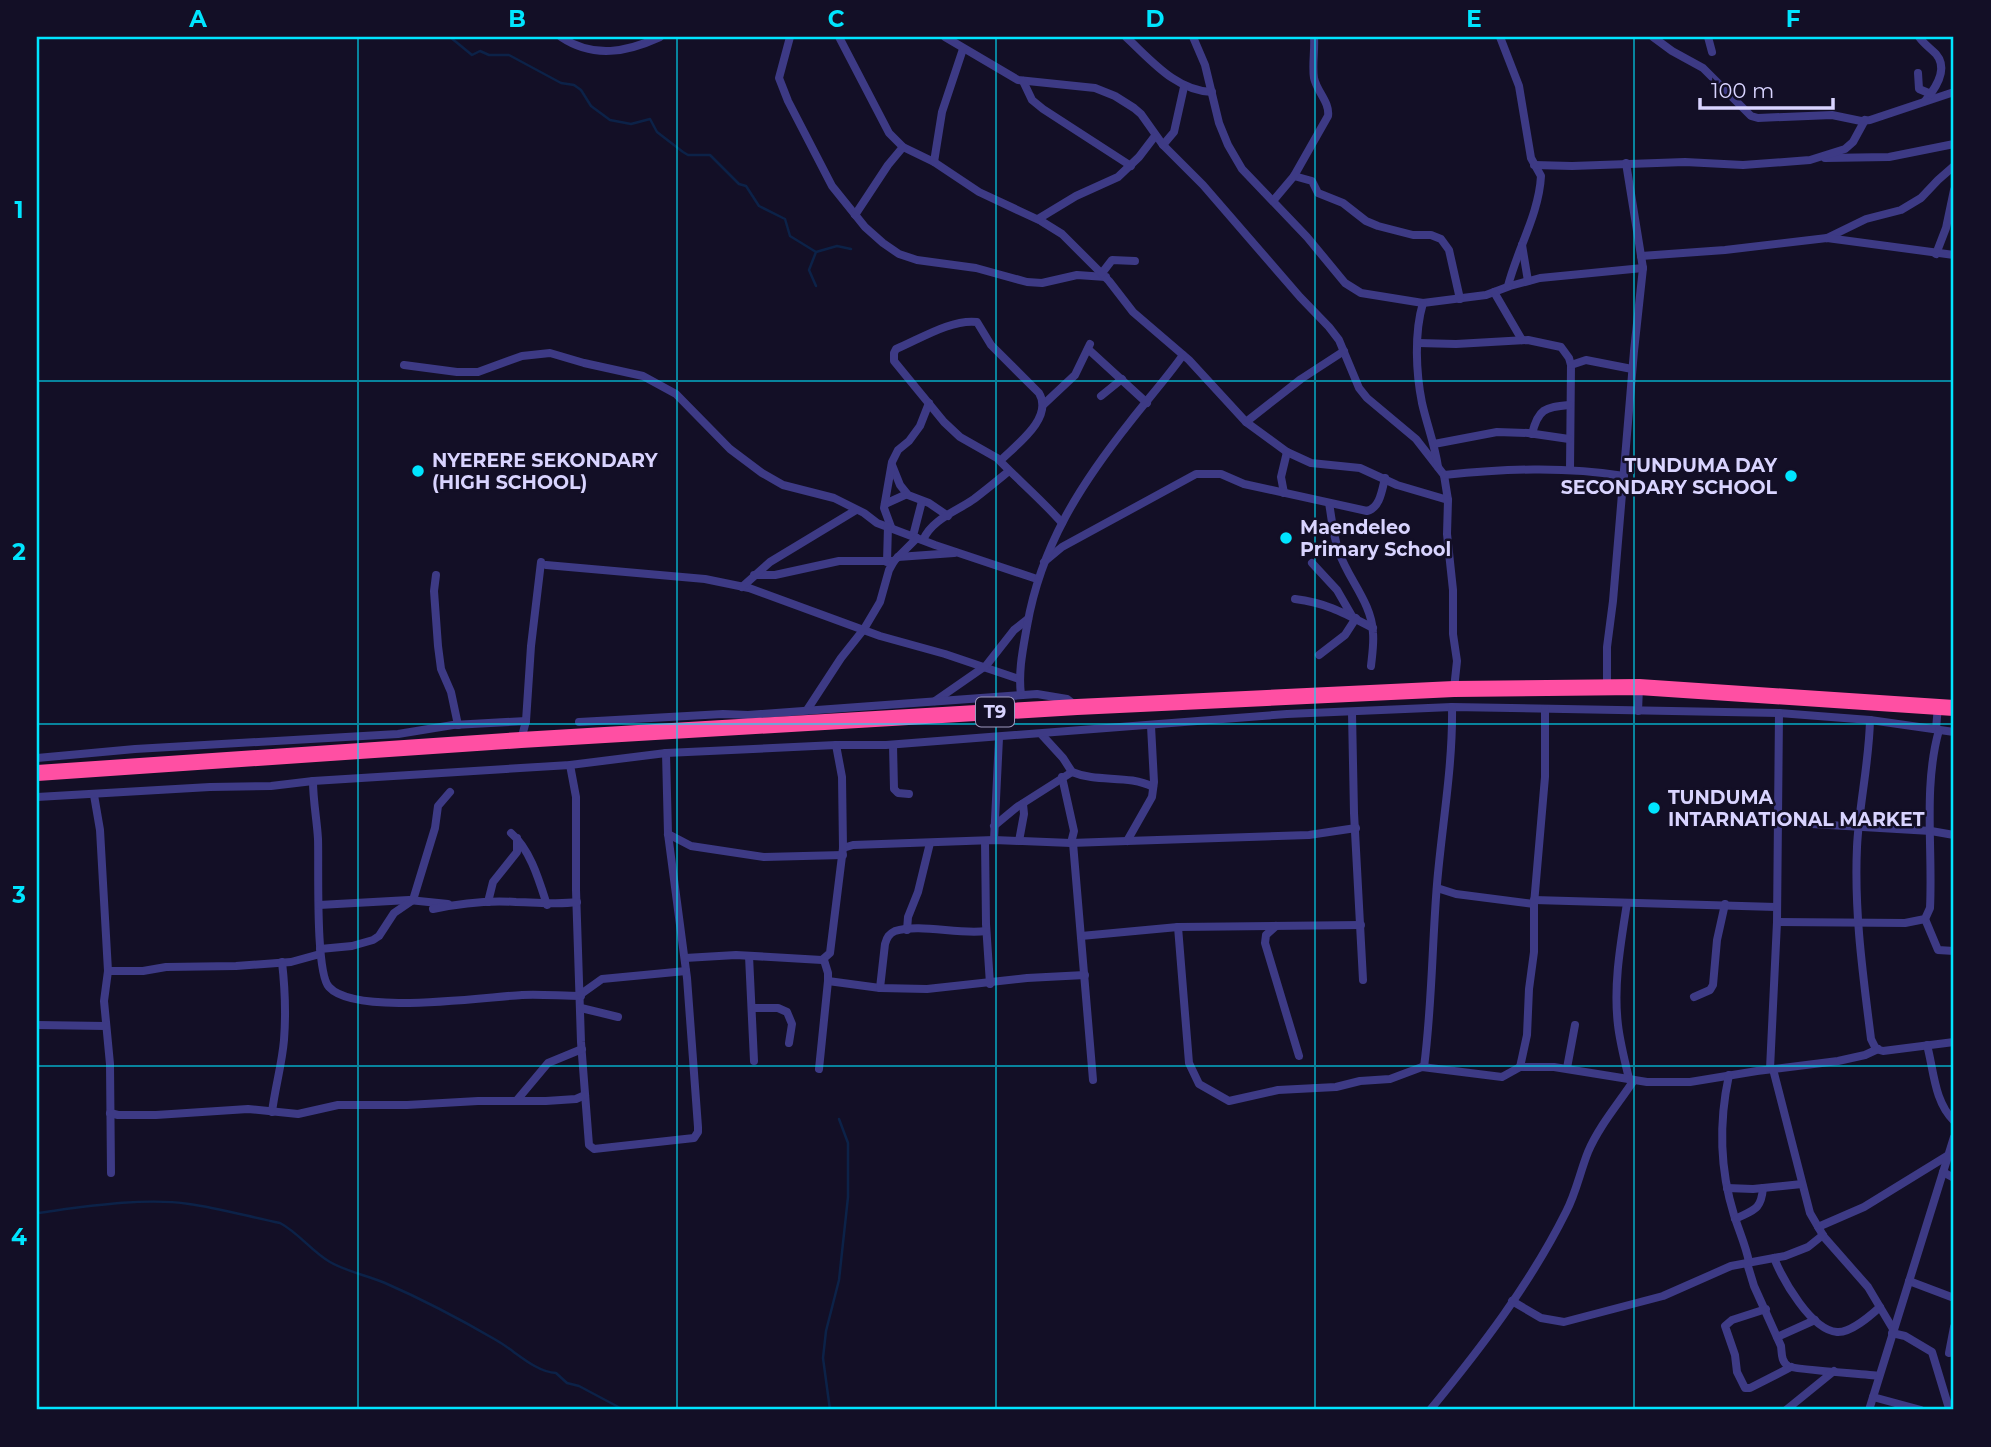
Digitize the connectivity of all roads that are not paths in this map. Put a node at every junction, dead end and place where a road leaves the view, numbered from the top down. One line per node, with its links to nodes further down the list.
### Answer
1 (561, 37): 2 (street)
2 (660, 37)
3 (790, 37): 36 (street)
4 (839, 37): 26 (street)
5 (945, 37): 13 (street)
6 (1126, 37): 17 (street)
7 (1193, 37): 18 (street)
8 (1314, 37): 33 (street)
9 (1500, 37): 30 (street)
10 (1653, 37): 22 (street)
11 (1708, 37): 14 (street)
12 (1919, 37): 20 (street)
13 (963, 49): 16 (street); 28 (street)
14 (1712, 52)
15 (1918, 73): 20 (street)
16 (1023, 81): 23 (street); 31 (street)
17 (1184, 87): 18 (street); 24 (street)
18 (1212, 92): 35 (street)
19 (1954, 92): 21 (street)
20 (1931, 94): 21 (street)
21 (1923, 104): 22 (street)
22 (1866, 120): 27 (street)
23 (1155, 136): 24 (street); 31 (street)
24 (1163, 145): 53 (street)
25 (1954, 145): 27 (street)
26 (903, 147): 28 (street); 36 (street)
27 (1819, 158): 29 (street)
28 (934, 162): 37 (street)
29 (1626, 163): 30 (street); 42 (street)
30 (1534, 165): 39 (street)
31 (1130, 166): 37 (street)
32 (1954, 166): 38 (street)
33 (1294, 176): 35 (street); 49 (street)
34 (1954, 190): 40 (street)
35 (1273, 201): 50 (street)
36 (855, 215): 45 (street)
37 (1038, 219): 45 (street)
38 (1828, 238): 40 (street); 42 (street)
39 (1522, 242): 46 (street); 47 (street)
40 (1936, 254): 41 (street)
41 (1954, 255)
42 (1641, 256): 44 (street)
43 (1135, 261): 45 (street)
44 (1643, 268): 46 (street); 57 (street)
45 (1104, 275): 54 (street)
46 (1528, 281): 47 (street)
47 (1508, 286): 48 (street)
48 (1494, 292): 49 (street); 51 (street)
49 (1460, 299): 50 (street)
50 (1423, 303): 52 (street)
51 (1522, 340): 52 (street); 56 (street)
52 (1418, 343): 67 (street)
53 (1344, 351): 64 (street); 71 (street)
54 (1183, 355): 61 (street); 64 (street)
55 (404, 365): 83 (street)
56 (1570, 365): 57 (street); 63 (street)
57 (1632, 369): 75 (street)
58 (1122, 379): 59 (street); 61 (street); 62 (street)
59 (1101, 396)
60 (929, 403): 62 (street); 69 (street); 70 (street)
61 (1147, 403): 85 (street)
62 (1043, 405): 69 (street)
63 (1569, 405): 65 (street); 66 (street)
64 (1246, 422): 68 (street)
65 (1532, 434): 66 (street); 67 (street)
66 (1569, 439): 72 (street)
67 (1434, 444): 71 (street)
68 (1287, 452): 76 (street); 77 (street)
69 (1000, 461): 73 (street)
70 (892, 465): 78 (street); 82 (street)
71 (1438, 467): 74 (street)
72 (1570, 470): 74 (street); 75 (street)
73 (1009, 471): 84 (street); 85 (street)
74 (1444, 475): 79 (street)
75 (1624, 476): 105 (street)
76 (1385, 478): 79 (street); 81 (street)
77 (1284, 493): 81 (street); 90 (street)
78 (907, 494): 80 (street); 82 (street)
79 (1448, 500): 107 (street)
80 (922, 501): 84 (street); 87 (street)
81 (1329, 503): 99 (street)
82 (885, 504): 86 (street)
83 (856, 510): 86 (street); 93 (street)
84 (948, 516): 87 (street)
85 (1062, 523): 90 (street)
86 (889, 527): 87 (street); 89 (street)
87 (918, 538): 88 (street); 89 (street)
88 (957, 552): 89 (street); 94 (street)
89 (893, 560): 93 (street); 100 (street)
90 (1044, 562): 94 (street)
91 (1312, 563): 97 (street)
92 (436, 575): 125 (street)
93 (754, 575): 95 (street)
94 (1037, 579): 98 (street)
95 (742, 587): 100 (street); 123 (street)
96 (1295, 599): 97 (street)
97 (1354, 617): 99 (street); 101 (street)
98 (1028, 618): 103 (street); 104 (street)
99 (1373, 628): 102 (street)
100 (864, 629): 103 (street); 116 (street)
101 (1319, 654)
102 (1371, 666)
103 (984, 667): 104 (street); 111 (street)
104 (1019, 679): 109 (street)
105 (1607, 686): 106 (highway, T9); 107 (highway, T9)
106 (1639, 687): 114 (highway, T9); 117 (street)
107 (1454, 689): 108 (highway, T9)
108 (1324, 694): 110 (highway, T9); 118 (street)
109 (1021, 695): 111 (street); 112 (street)
110 (1286, 696): 112 (highway, T9); 121 (street)
111 (932, 703): 116 (street)
112 (1077, 707): 131 (highway, T9)
113 (1452, 707): 115 (street); 119 (street); 160 (street)
114 (1946, 707): 127 (street)
115 (1545, 709): 117 (street); 164 (street)
116 (807, 710): 124 (street)
117 (1638, 711): 120 (street)
118 (1325, 713): 119 (street); 121 (street)
119 (1352, 713): 150 (street)
120 (1779, 713): 122 (street); 147 (street)
121 (1287, 714): 126 (street)
122 (1870, 720): 127 (street); 149 (street)
123 (526, 721): 125 (street); 131 (street)
124 (579, 722)
125 (458, 725): 135 (street)
126 (1152, 726): 129 (street); 141 (street)
127 (1938, 730): 128 (street); 151 (street)
128 (1954, 733)
129 (1042, 735): 130 (street); 137 (street)
130 (999, 738): 133 (street); 148 (street)
131 (521, 740): 138 (highway, T9)
132 (836, 745): 133 (street); 134 (street); 159 (street)
133 (893, 745): 144 (street)
134 (666, 753): 136 (street); 152 (street)
135 (37, 758)
136 (570, 765): 140 (street); 163 (street)
137 (1072, 772): 139 (street); 141 (street)
138 (37, 773)
139 (1062, 777): 146 (street); 158 (street)
140 (313, 781): 143 (street); 167 (street)
141 (1153, 788): 156 (street)
142 (450, 792): 161 (street)
143 (94, 794): 145 (street); 187 (street)
144 (909, 794)
145 (37, 797)
146 (1023, 804): 148 (street); 155 (street)
147 (1777, 817): 149 (street); 170 (street)
148 (995, 826): 154 (street)
149 (1859, 827): 151 (street); 173 (street)
150 (1356, 828): 156 (street); 175 (street)
151 (1931, 831): 153 (street); 172 (street)
152 (668, 834): 159 (street); 184 (street)
153 (1954, 835)
154 (990, 841): 155 (street); 157 (street); 179 (street)
155 (1019, 841): 158 (street)
156 (1127, 841): 158 (street)
157 (930, 843): 159 (street); 178 (street)
158 (1072, 843): 180 (street)
159 (843, 851): 185 (street)
160 (1437, 888): 164 (street); 209 (street)
161 (413, 900): 167 (street); 168 (street); 181 (street)
162 (488, 902): 168 (street); 169 (street); 169 (street)
163 (577, 902): 169 (street); 194 (street)
164 (1534, 902): 165 (street); 210 (street)
165 (1627, 903): 166 (street); 215 (street)
166 (1725, 904): 170 (street); 195 (street)
167 (319, 905): 181 (street)
168 (452, 905): 171 (street)
169 (547, 905)
170 (1776, 907): 174 (street)
171 (433, 909)
172 (1925, 919): 173 (street); 182 (street)
173 (1857, 921): 174 (street); 206 (street)
174 (1777, 922): 213 (street)
175 (1361, 925): 176 (street); 190 (street)
176 (1276, 926): 177 (street); 207 (street)
177 (1178, 927): 180 (street); 209 (street)
178 (907, 930): 179 (street); 193 (street)
179 (986, 931): 192 (street)
180 (1081, 936): 189 (street)
181 (320, 951): 186 (street); 194 (street)
182 (1954, 951)
183 (749, 956): 184 (street); 185 (street); 197 (street)
184 (685, 958): 188 (street)
185 (824, 960): 191 (street)
186 (282, 962): 187 (street); 219 (street)
187 (108, 971): 201 (street)
188 (686, 971): 194 (street); 217 (street)
189 (1085, 975): 192 (street); 216 (street)
190 (1363, 980)
191 (828, 981): 193 (street); 212 (street)
192 (990, 984): 193 (street)
193 (880, 988)
194 (581, 995): 196 (street)
195 (1694, 997)
196 (581, 1008): 198 (street); 205 (street)
197 (753, 1008): 203 (street); 208 (street)
198 (618, 1017)
199 (37, 1025): 201 (street)
200 (1575, 1025): 211 (street)
201 (106, 1026): 220 (street)
202 (1954, 1042): 204 (street)
203 (789, 1044)
204 (1927, 1045): 206 (street); 221 (street)
205 (582, 1049): 217 (street); 218 (street)
206 (1878, 1049): 213 (street)
207 (1299, 1056)
208 (754, 1061)
209 (1423, 1067): 210 (street)
210 (1520, 1068): 211 (street)
211 (1567, 1068): 215 (street)
212 (819, 1069)
213 (1771, 1069): 214 (street); 227 (street)
214 (1729, 1075): 215 (street); 228 (street)
215 (1632, 1079): 236 (street)
216 (1093, 1080)
217 (585, 1095): 218 (street)
218 (517, 1100): 219 (street)
219 (272, 1112): 220 (street)
220 (110, 1113): 225 (street)
221 (1954, 1121)
222 (1954, 1137): 223 (street)
223 (1948, 1156): 224 (street); 231 (street)
224 (1943, 1172): 226 (street); 234 (street)
225 (111, 1173)
226 (1954, 1178)
227 (1802, 1184): 229 (street); 231 (street)
228 (1727, 1188): 229 (street); 230 (street)
229 (1763, 1188): 230 (street)
230 (1735, 1219): 233 (street)
231 (1820, 1231): 232 (street); 237 (street)
232 (1774, 1258): 233 (street); 239 (street)
233 (1748, 1263): 236 (street); 238 (street)
234 (1909, 1281): 235 (street); 241 (street)
235 (1954, 1298)
236 (1513, 1301): 249 (street)
237 (1880, 1307): 239 (street); 241 (street)
238 (1766, 1309): 242 (street); 245 (street)
239 (1815, 1320): 242 (street)
240 (1954, 1326): 244 (street)
241 (1892, 1331): 243 (street); 247 (street)
242 (1777, 1337): 245 (street)
243 (1933, 1352): 244 (street); 253 (street)
244 (1951, 1353)
245 (1791, 1367): 246 (street)
246 (1834, 1371): 247 (street); 250 (street)
247 (1879, 1376): 248 (street)
248 (1873, 1397): 251 (street); 252 (street)
249 (1430, 1410)
250 (1786, 1410)
251 (1869, 1410)
252 (1921, 1410)
253 (1952, 1410)

